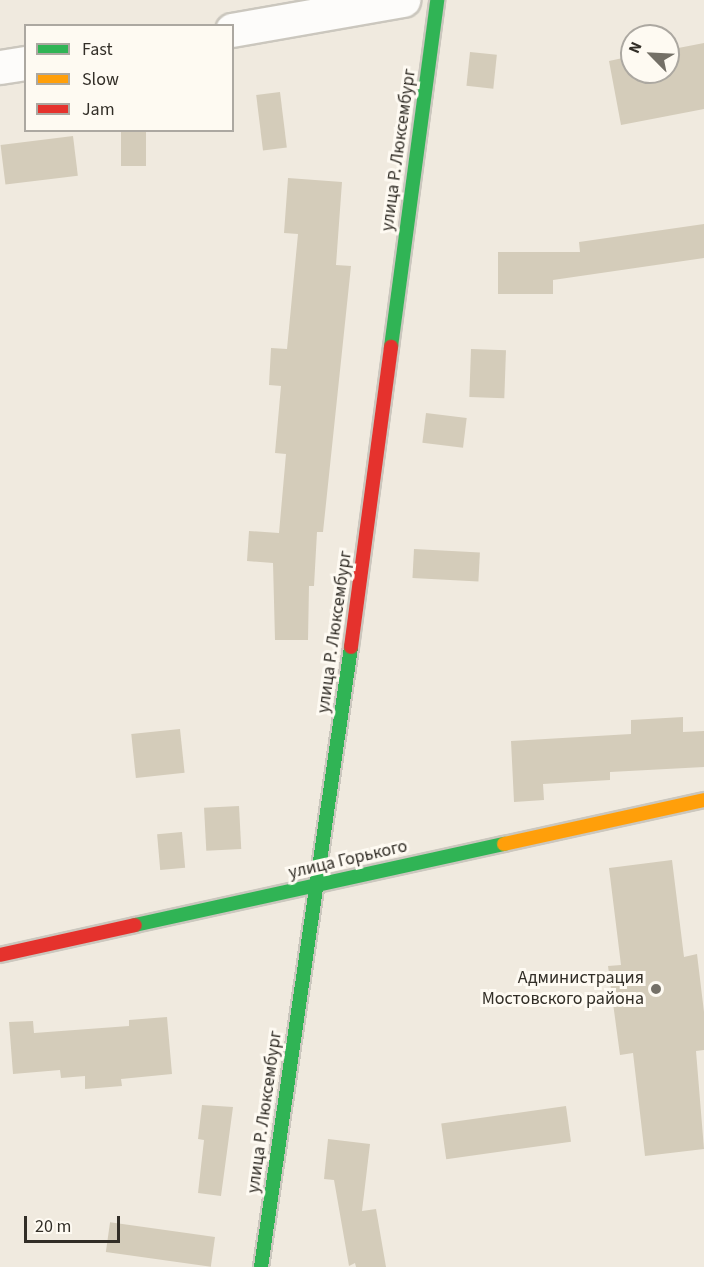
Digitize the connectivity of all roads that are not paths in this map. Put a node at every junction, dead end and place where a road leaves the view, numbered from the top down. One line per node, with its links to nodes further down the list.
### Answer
1 (403, 0): 3 (street)
2 (437, 0): 7 (street, улица Р. Люксембург)
3 (234, 30)
4 (24, 63): 5 (street)
5 (0, 67)
6 (704, 800): 7 (street, улица Горького)
7 (317, 886): 8 (street, улица Горького); 9 (street, улица Р. Люксембург)
8 (0, 955)
9 (261, 1267)

